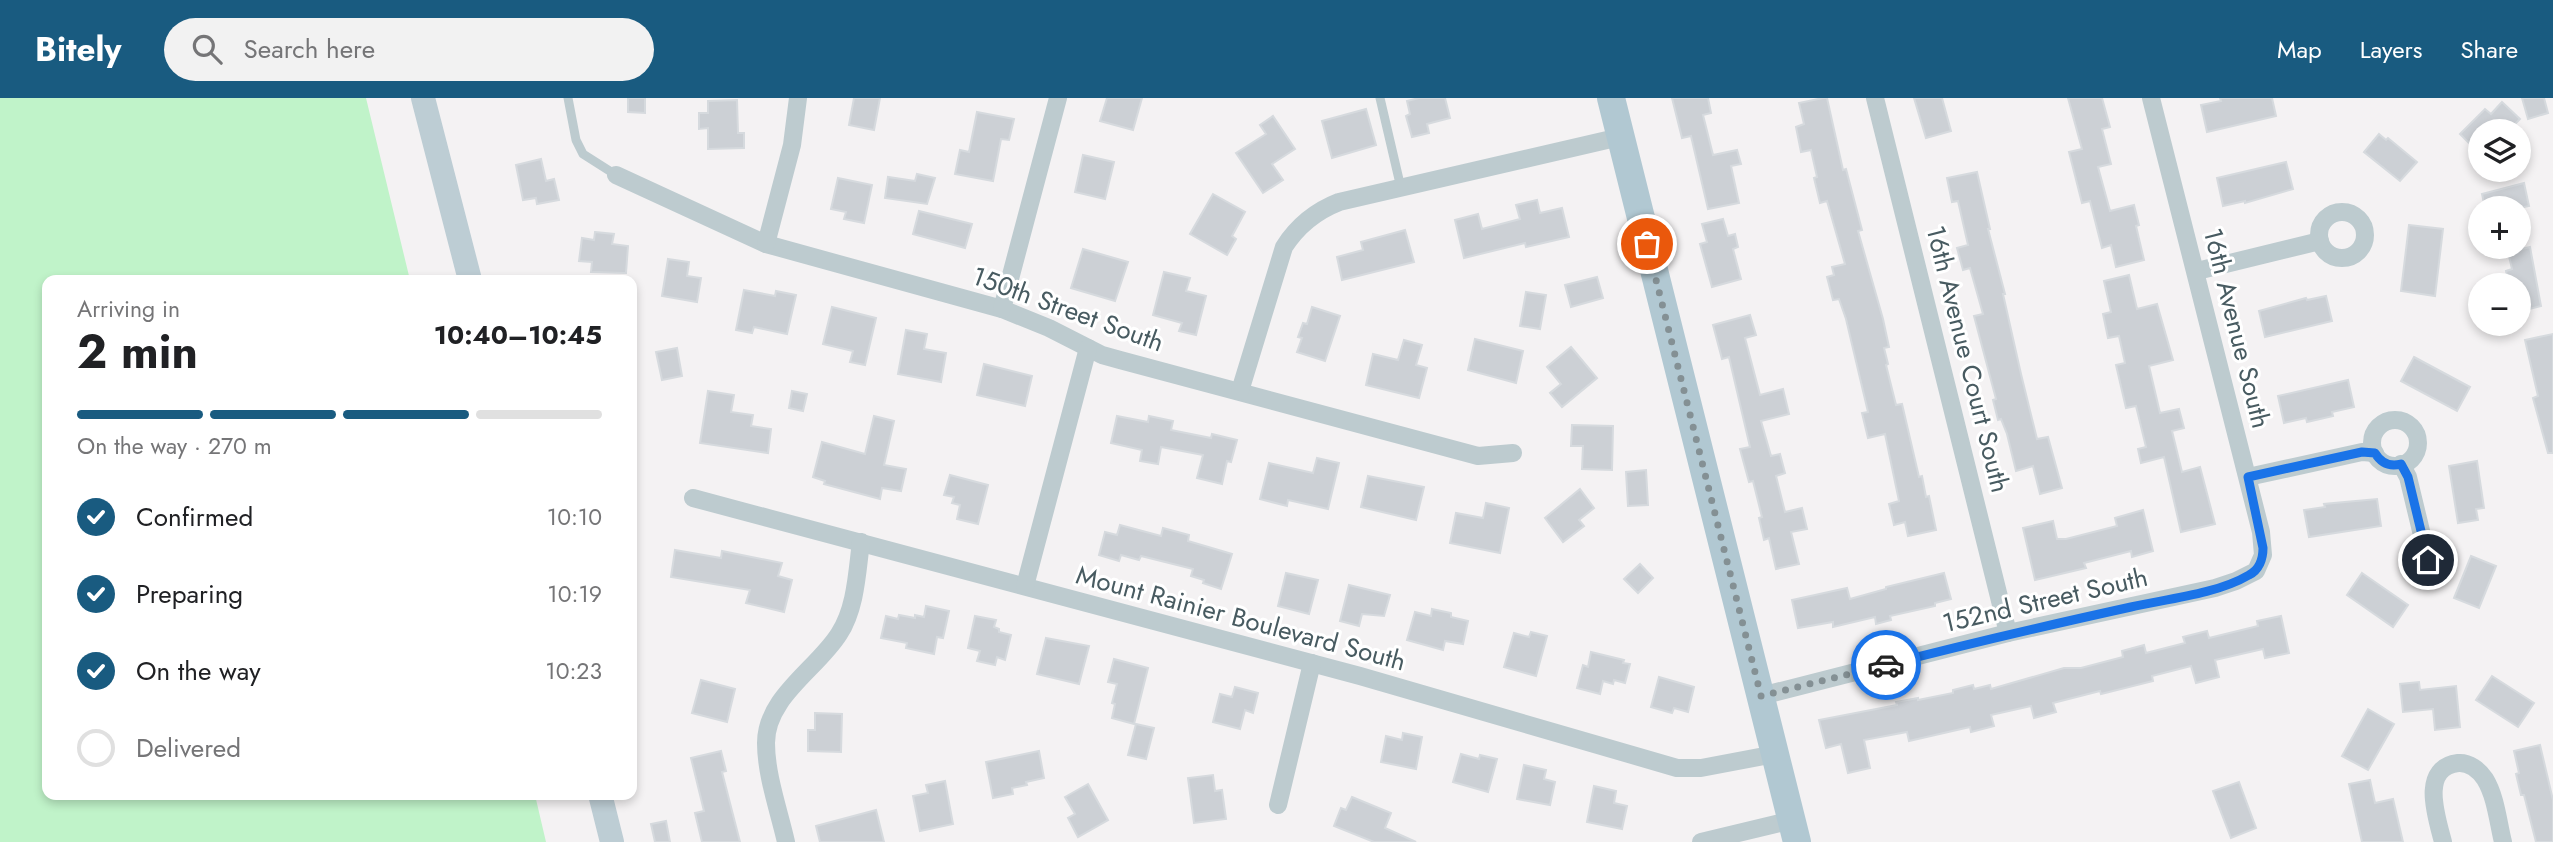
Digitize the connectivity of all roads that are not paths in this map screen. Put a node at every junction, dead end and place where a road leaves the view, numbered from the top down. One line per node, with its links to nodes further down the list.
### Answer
1 (424, 98): 15 (street)
2 (568, 98): 10 (lane)
3 (797, 98): 13 (street)
4 (1058, 98): 16 (street)
5 (1380, 98): 11 (lane)
6 (1611, 98): 9 (main road)
7 (1875, 98): 28 (street, 16th Avenue Court South)
8 (2151, 98): 14 (street, 16th Avenue South)
9 (1620, 137): 11 (street); 30 (main road)
10 (616, 175): 13 (street, 150th Street South)
11 (1401, 188): 18 (street)
12 (2320, 241): 14 (street)
13 (766, 244): 16 (street, 150th Street South)
14 (2197, 271): 22 (street, 16th Avenue South)
15 (469, 275)
16 (1002, 309): 17 (street, 150th Street South)
17 (1088, 348): 18 (street, 150th Street South); 27 (street)
18 (1240, 391): 19 (street, 150th Street South)
19 (1513, 453)
20 (2375, 453): 21 (street); 21 (street); 22 (street)
21 (2401, 464): 25 (street)
22 (2248, 477): 26 (street, 16th Avenue South)
23 (693, 498): 24 (street, Mount Rainier Boulevard South)
24 (861, 542): 27 (street, Mount Rainier Boulevard South); 36 (street)
25 (2428, 560)
26 (2256, 571): 28 (street, 152nd Street South)
27 (1025, 586): 29 (street, Mount Rainier Boulevard South)
28 (2008, 633): 30 (street, 152nd Street South)
29 (1312, 663): 31 (street, Mount Rainier Boulevard South); 33 (street)
30 (1761, 696): 31 (main road)
31 (1775, 754): 34 (main road)
32 (602, 800): 35 (street)
33 (1278, 805)
34 (1794, 831): 37 (street)
35 (612, 842)
36 (786, 842)
37 (1700, 842)
38 (2443, 842): 39 (street)
39 (2503, 842)

